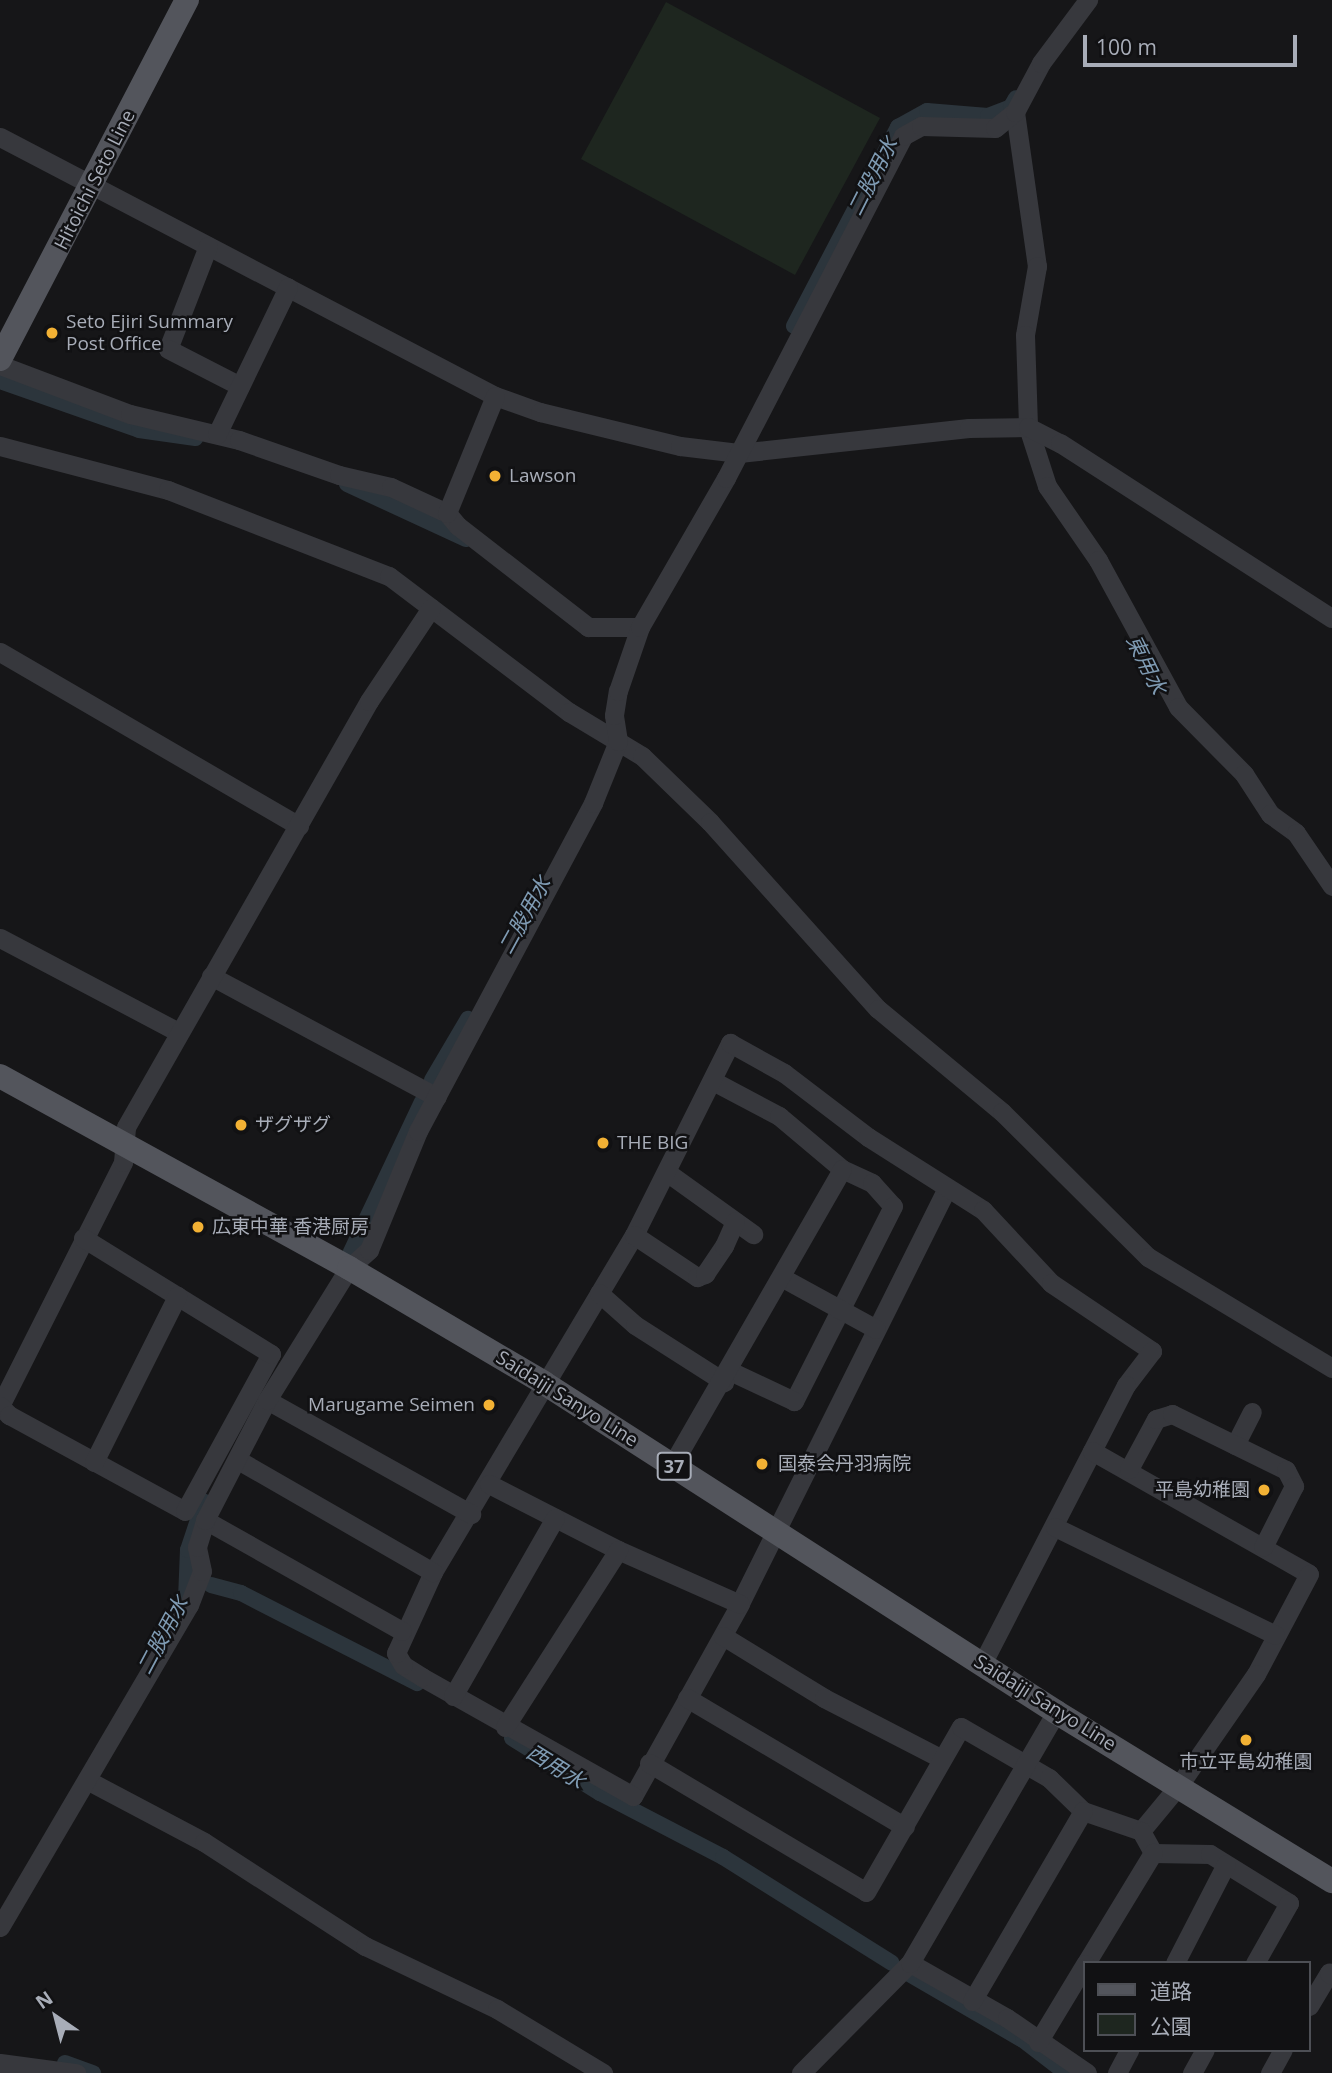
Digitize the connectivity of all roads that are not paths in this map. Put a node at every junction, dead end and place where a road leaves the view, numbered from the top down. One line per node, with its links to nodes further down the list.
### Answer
1 (187, 0): 5 (main road, Hitoichi Seto Line)
2 (1087, 0): 3 (street)
3 (1015, 112): 12 (street); 15 (street)
4 (0, 137): 5 (street)
5 (91, 184): 6 (street); 8 (main road, Hitoichi Seto Line)
6 (208, 246): 7 (street); 10 (street)
7 (288, 287): 10 (street); 11 (street)
8 (0, 359)
9 (0, 365): 13 (street)
10 (240, 386): 13 (street)
11 (495, 396): 15 (street); 16 (street)
12 (1028, 427): 15 (street); 18 (street); 23 (street)
13 (217, 434): 16 (street)
14 (0, 446): 17 (street)
15 (739, 453): 19 (street)
16 (447, 513): 19 (street)
17 (430, 608): 21 (street); 22 (street)
18 (1332, 618)
19 (640, 627): 21 (street)
20 (0, 652): 22 (street)
21 (618, 741): 29 (street); 44 (street)
22 (299, 826): 25 (street)
23 (1332, 886)
24 (0, 938): 26 (street)
25 (211, 976): 26 (street); 29 (street)
26 (178, 1032): 30 (street)
27 (0, 1076): 30 (main road, Saidaiji Sanyo Line / 37)
28 (713, 1080): 31 (street); 32 (street); 33 (street)
29 (436, 1097): 38 (street)
30 (126, 1143): 37 (street); 38 (main road, Saidaiji Sanyo Line / 37)
31 (842, 1169): 39 (street); 42 (street)
32 (668, 1173): 34 (street); 36 (street)
33 (946, 1190): 43 (street); 51 (street)
34 (735, 1221): 35 (street); 36 (street)
35 (753, 1234)
36 (634, 1235): 40 (street)
37 (83, 1238): 41 (street); 48 (street)
38 (349, 1268): 46 (main road, Saidaiji Sanyo Line / 37); 47 (street)
39 (781, 1277): 42 (street); 45 (street)
40 (599, 1293): 45 (street); 46 (street)
41 (177, 1296): 53 (street); 53 (street)
42 (839, 1313): 43 (street); 45 (street)
43 (876, 1329): 61 (street)
44 (1332, 1368)
45 (727, 1376): 54 (street)
46 (544, 1382): 54 (main road, Saidaiji Sanyo Line / 37); 56 (street)
47 (267, 1401): 52 (street); 57 (street)
48 (0, 1406): 53 (street)
49 (1252, 1412): 50 (street)
50 (1235, 1445): 55 (street); 62 (street)
51 (1092, 1451): 55 (street); 60 (street)
52 (239, 1460): 59 (street); 64 (street)
53 (94, 1462)
54 (672, 1465): 61 (main road, Saidaiji Sanyo Line / 37)
55 (1129, 1469): 62 (street)
56 (489, 1484): 57 (street); 58 (street)
57 (471, 1514): 64 (street)
58 (555, 1518): 63 (street); 70 (street)
59 (205, 1520): 66 (street); 77 (street)
60 (1055, 1527): 67 (street); 69 (street)
61 (776, 1532): 65 (street); 69 (main road, Saidaiji Sanyo Line / 37)
62 (1263, 1547): 67 (street)
63 (618, 1550): 65 (street); 73 (street)
64 (433, 1572): 66 (street)
65 (740, 1604): 68 (street)
66 (402, 1631): 70 (street)
67 (1275, 1635): 78 (street)
68 (723, 1636): 71 (street); 74 (street)
69 (982, 1664): 72 (main road, Saidaiji Sanyo Line / 37)
70 (453, 1696): 73 (street)
71 (687, 1698): 75 (street); 80 (street)
72 (1056, 1712): 76 (street); 78 (main road, Saidaiji Sanyo Line / 37)
73 (505, 1727): 75 (street)
74 (940, 1758): 76 (street); 80 (street)
75 (649, 1763): 80 (street)
76 (1026, 1767): 79 (street); 89 (street)
77 (87, 1780): 85 (street); 100 (street)
78 (1179, 1785): 81 (street); 84 (main road, Saidaiji Sanyo Line / 37)
79 (1083, 1811): 81 (street); 92 (street)
80 (905, 1826)
81 (1141, 1831): 82 (street)
82 (1153, 1853): 83 (street); 86 (street)
83 (1226, 1864): 87 (street); 88 (street)
84 (1332, 1881)
85 (0, 1927)
86 (1088, 1961)
87 (1175, 1961)
88 (1256, 1961)
89 (910, 1963): 92 (street); 101 (street)
90 (1084, 1967): 94 (street)
91 (1331, 1972): 93 (street)
92 (972, 2001): 94 (street)
93 (1311, 2003)
94 (1038, 2042): 102 (street)
95 (1128, 2052): 103 (street)
96 (1204, 2052): 104 (street)
97 (1282, 2052): 105 (street)
98 (0, 2063): 99 (street)
99 (76, 2073)
100 (603, 2073)
101 (801, 2073)
102 (1087, 2073)
103 (1116, 2073)
104 (1192, 2073)
105 (1270, 2073)

